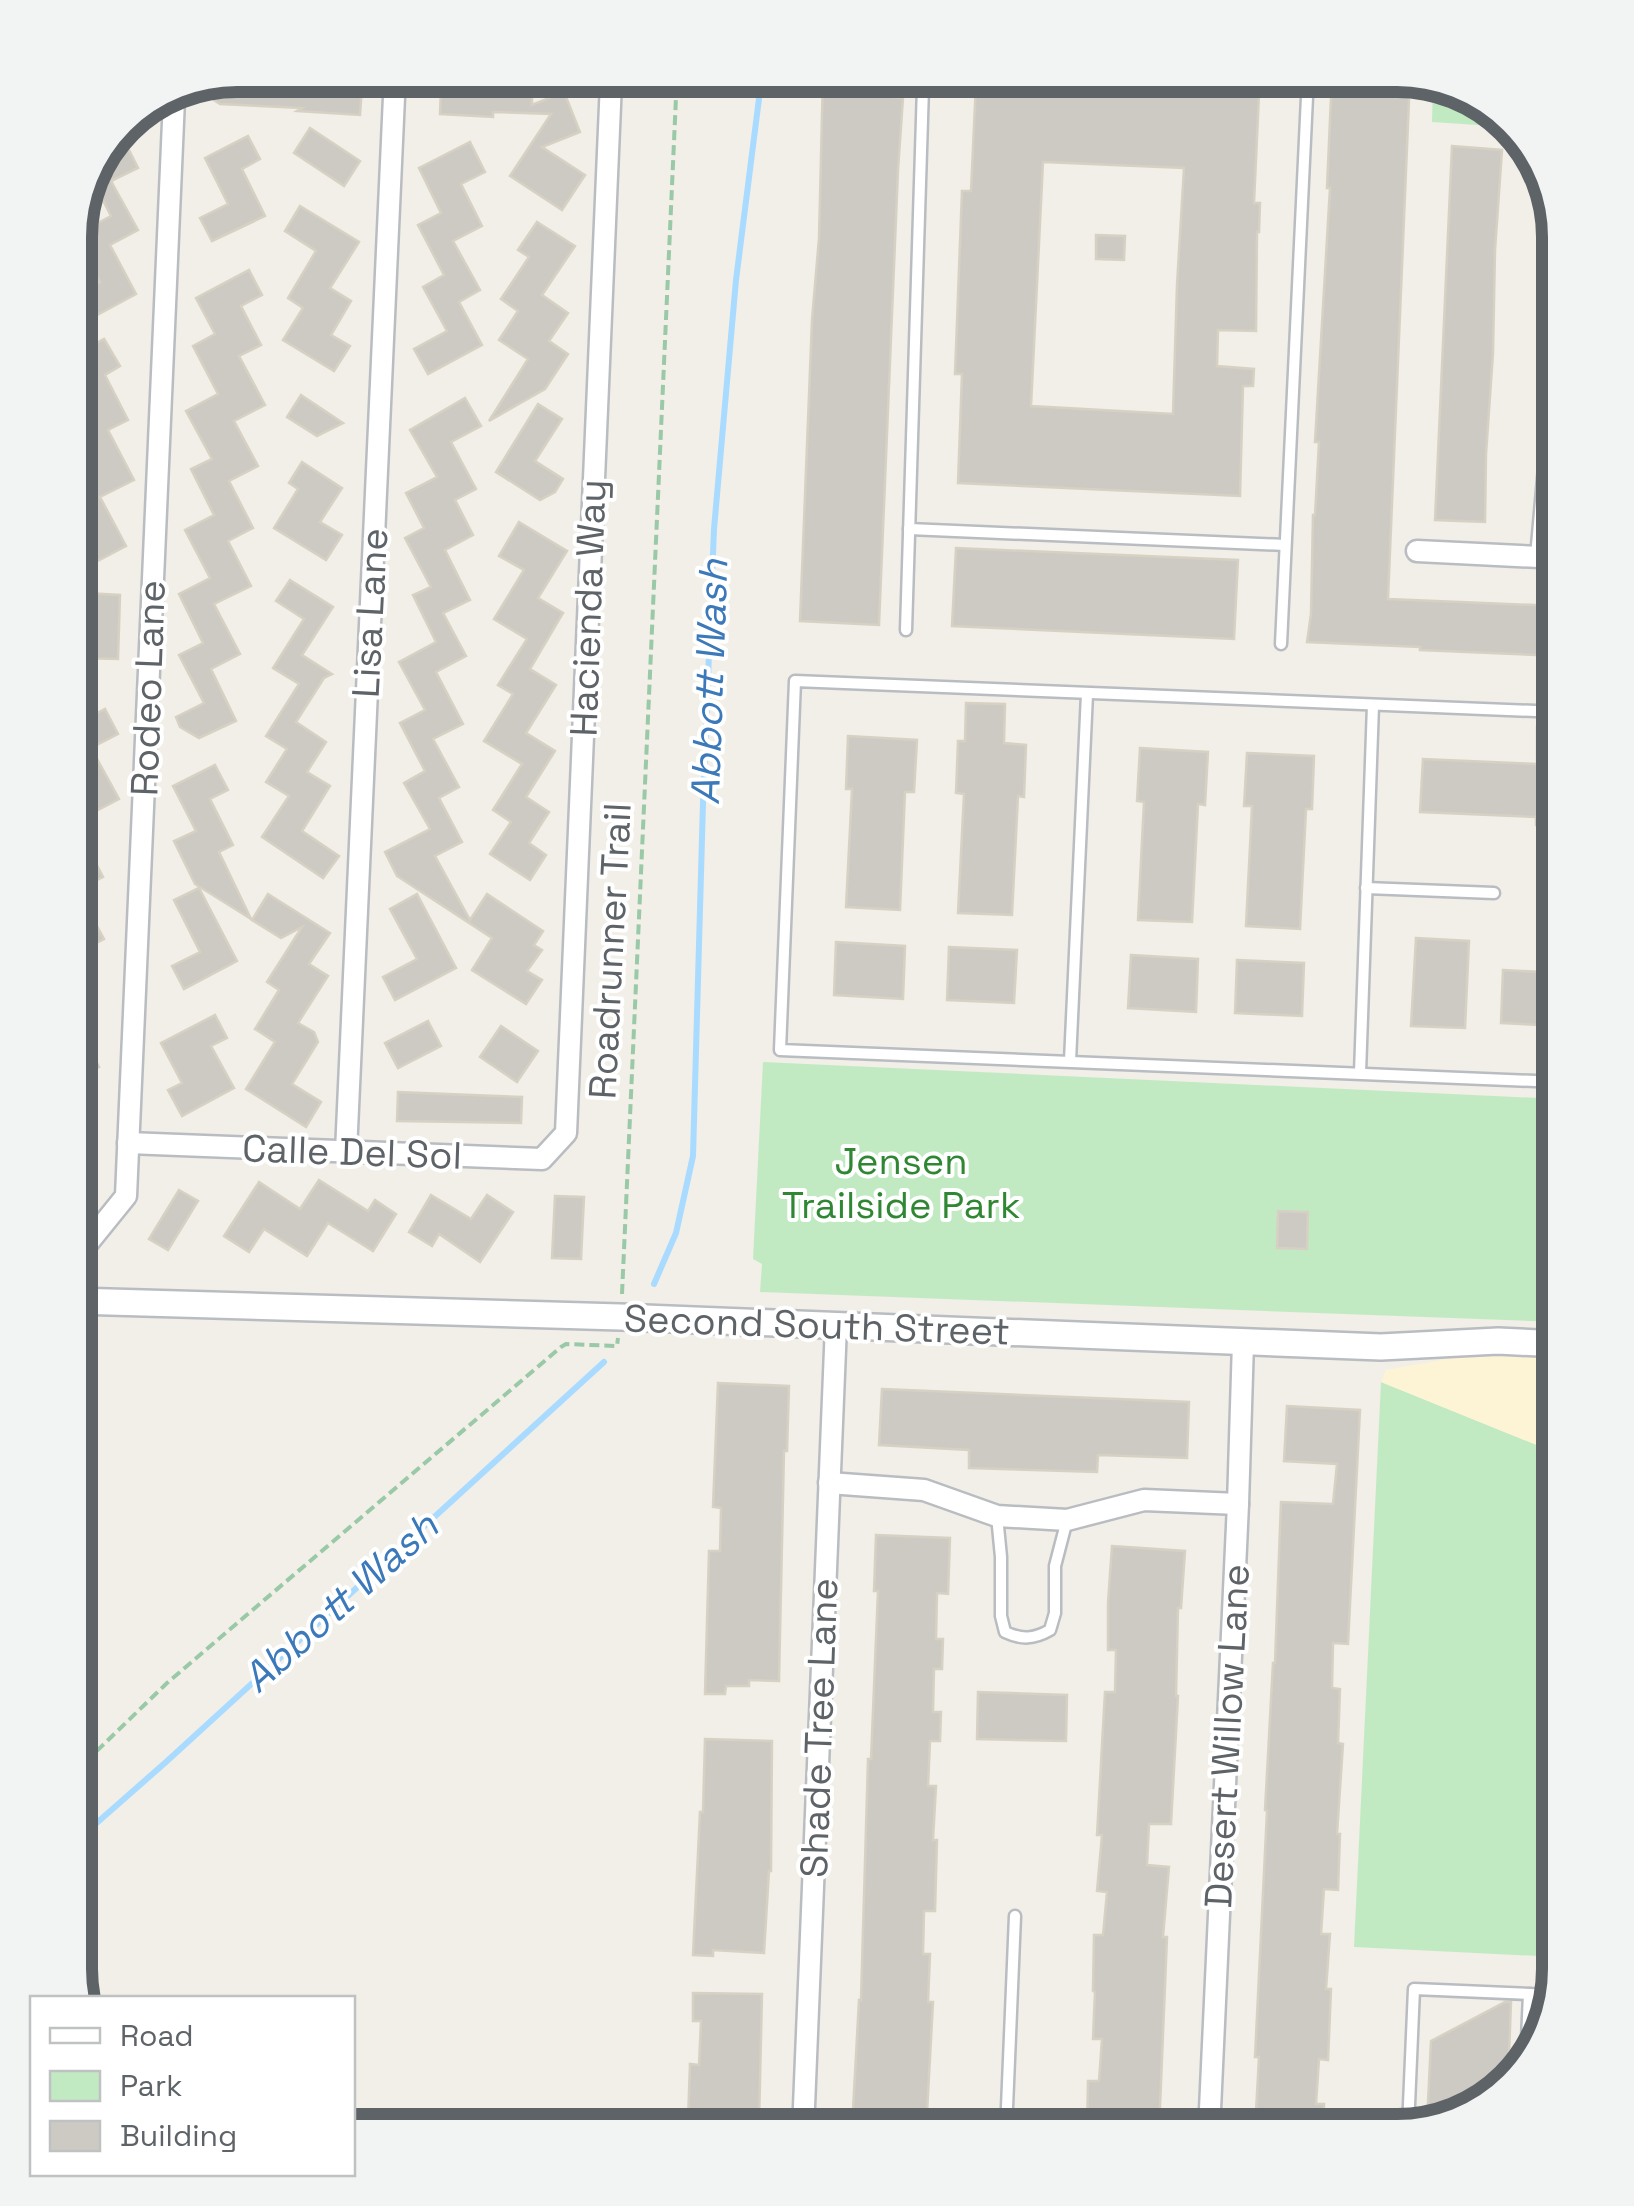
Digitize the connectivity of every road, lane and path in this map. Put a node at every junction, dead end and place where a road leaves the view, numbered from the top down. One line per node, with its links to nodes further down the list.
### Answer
1 (394, 92): 23 (street, Lisa Lane)
2 (606, 92): 21 (street, Hacienda Way)
3 (676, 92): 25 (path, Roadrunner Trail)
4 (923, 93): 7 (lane)
5 (1305, 93): 8 (lane)
6 (174, 108): 22 (street, Rodeo Lane)
7 (909, 529): 8 (lane); 11 (lane)
8 (1285, 545): 12 (lane)
9 (1417, 551): 10 (street)
10 (1542, 557)
11 (906, 630)
12 (1281, 644)
13 (1087, 694): 14 (lane); 18 (lane); 18 (lane)
14 (1373, 705): 15 (lane); 16 (lane)
15 (1542, 711)
16 (1366, 888): 17 (lane); 19 (lane)
17 (1494, 893)
18 (1070, 1061): 19 (lane)
19 (1360, 1074): 20 (lane)
20 (1542, 1081)
21 (566, 1133): 23 (street, Calle Del Sol)
22 (128, 1144): 23 (street, Calle Del Sol); 24 (street, Rodeo Lane)
23 (346, 1152)
24 (92, 1237)
25 (623, 1290)
26 (92, 1302): 27 (street, Second South Street)
27 (836, 1325): 28 (street, Second South Street); 31 (street, Shade Tree Lane)
28 (1243, 1342): 29 (street, Second South Street); 32 (street, Desert Willow Lane)
29 (1542, 1343)
30 (617, 1346): 35 (path)
31 (829, 1483): 33 (street); 40 (street, Shade Tree Lane)
32 (1238, 1504): 34 (street); 43 (street, Desert Willow Lane)
33 (997, 1516): 34 (street); 34 (lane)
34 (1067, 1520)
35 (92, 1755)
36 (1016, 1916): 42 (lane)
37 (1529, 1994): 38 (lane); 39 (lane); 41 (lane)
38 (1539, 1994)
39 (1531, 2022)
40 (804, 2113)
41 (1409, 2113)
42 (1007, 2114)
43 (1210, 2114)

